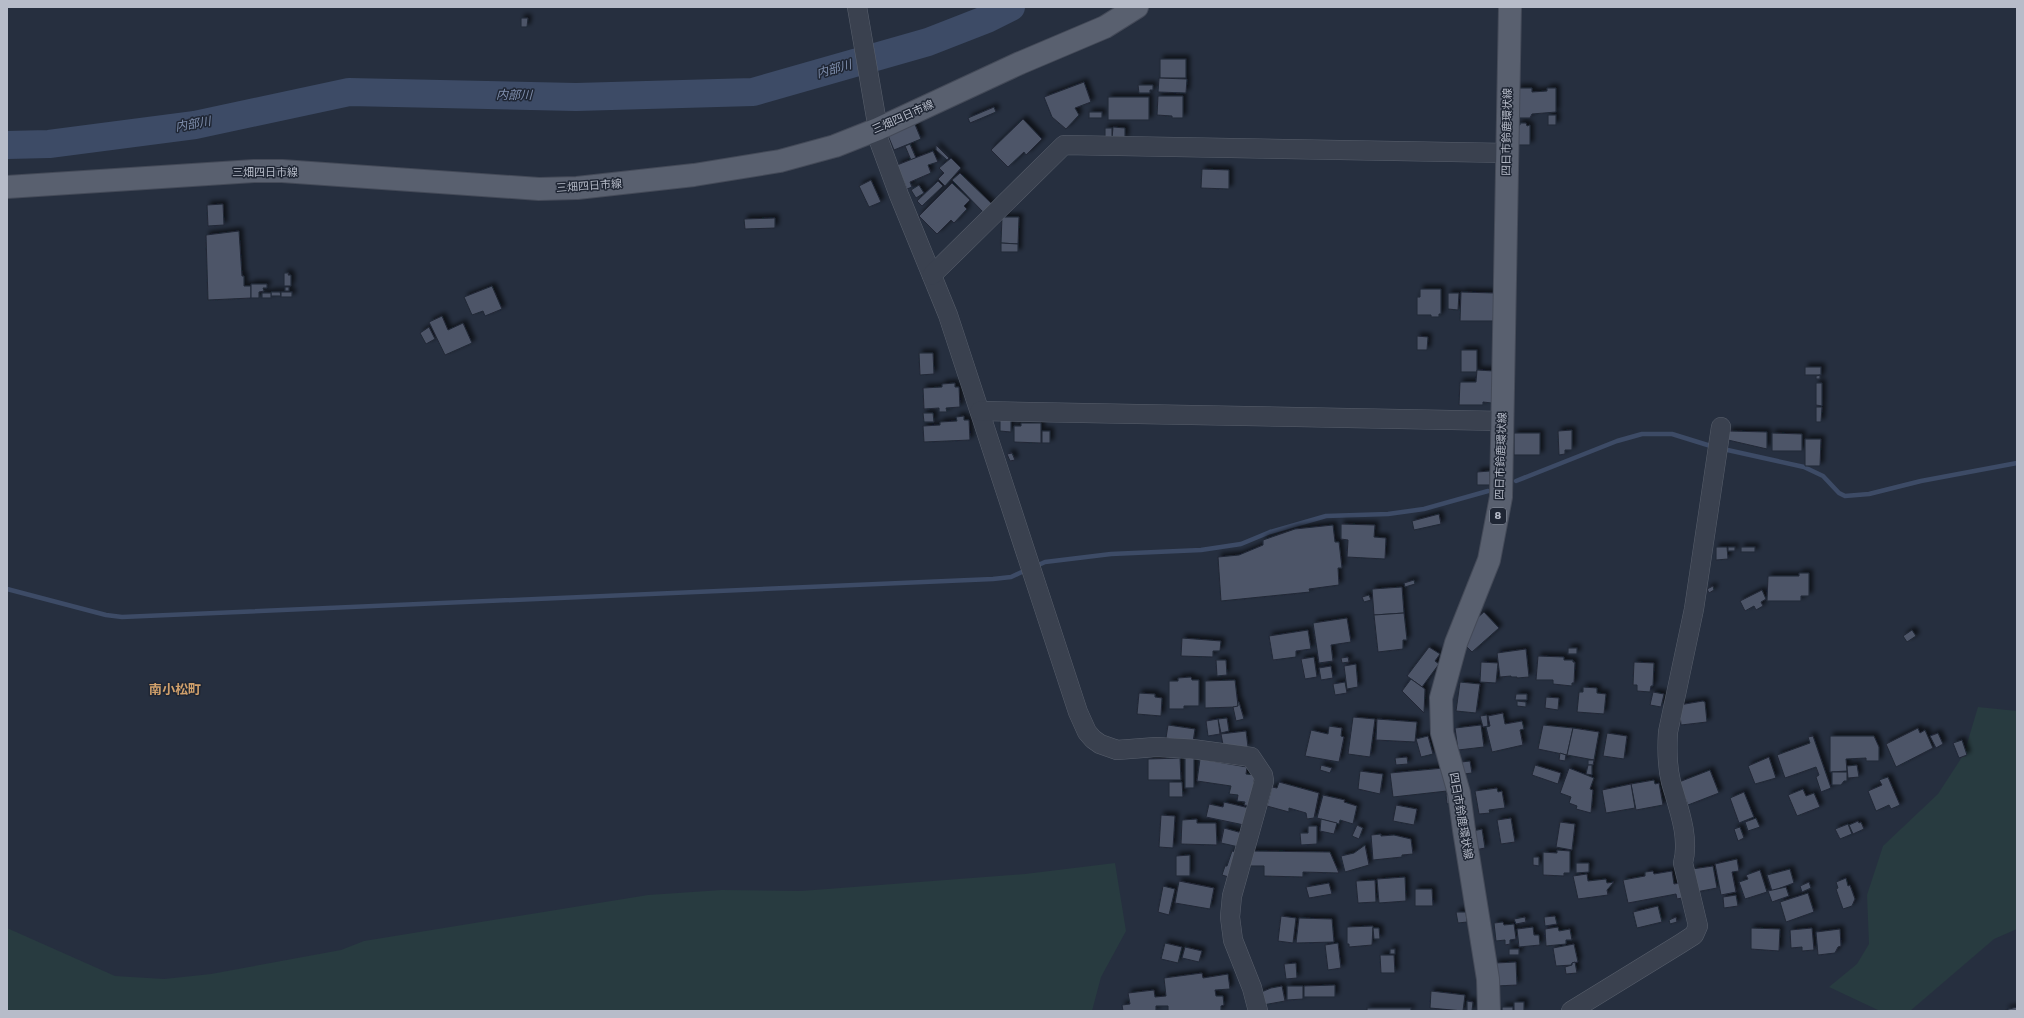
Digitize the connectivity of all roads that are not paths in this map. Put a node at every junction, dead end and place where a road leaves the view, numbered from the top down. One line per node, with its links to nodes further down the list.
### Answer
1 (1137, 7): 4 (main road, 三畑四日市線)
2 (1510, 7): 5 (main road, 四日市鈴鹿環状線 / 8)
3 (858, 11): 4 (street)
4 (876, 129): 6 (main road, 三畑四日市線); 7 (street)
5 (1507, 153): 7 (street); 9 (main road, 四日市鈴鹿環状線 / 8)
6 (7, 187)
7 (932, 275): 8 (street)
8 (980, 411): 9 (street); 11 (street)
9 (1503, 421): 12 (main road, 四日市鈴鹿環状線 / 8)
10 (1720, 441): 13 (street)
11 (1258, 1011)
12 (1489, 1011)
13 (1571, 1011)

